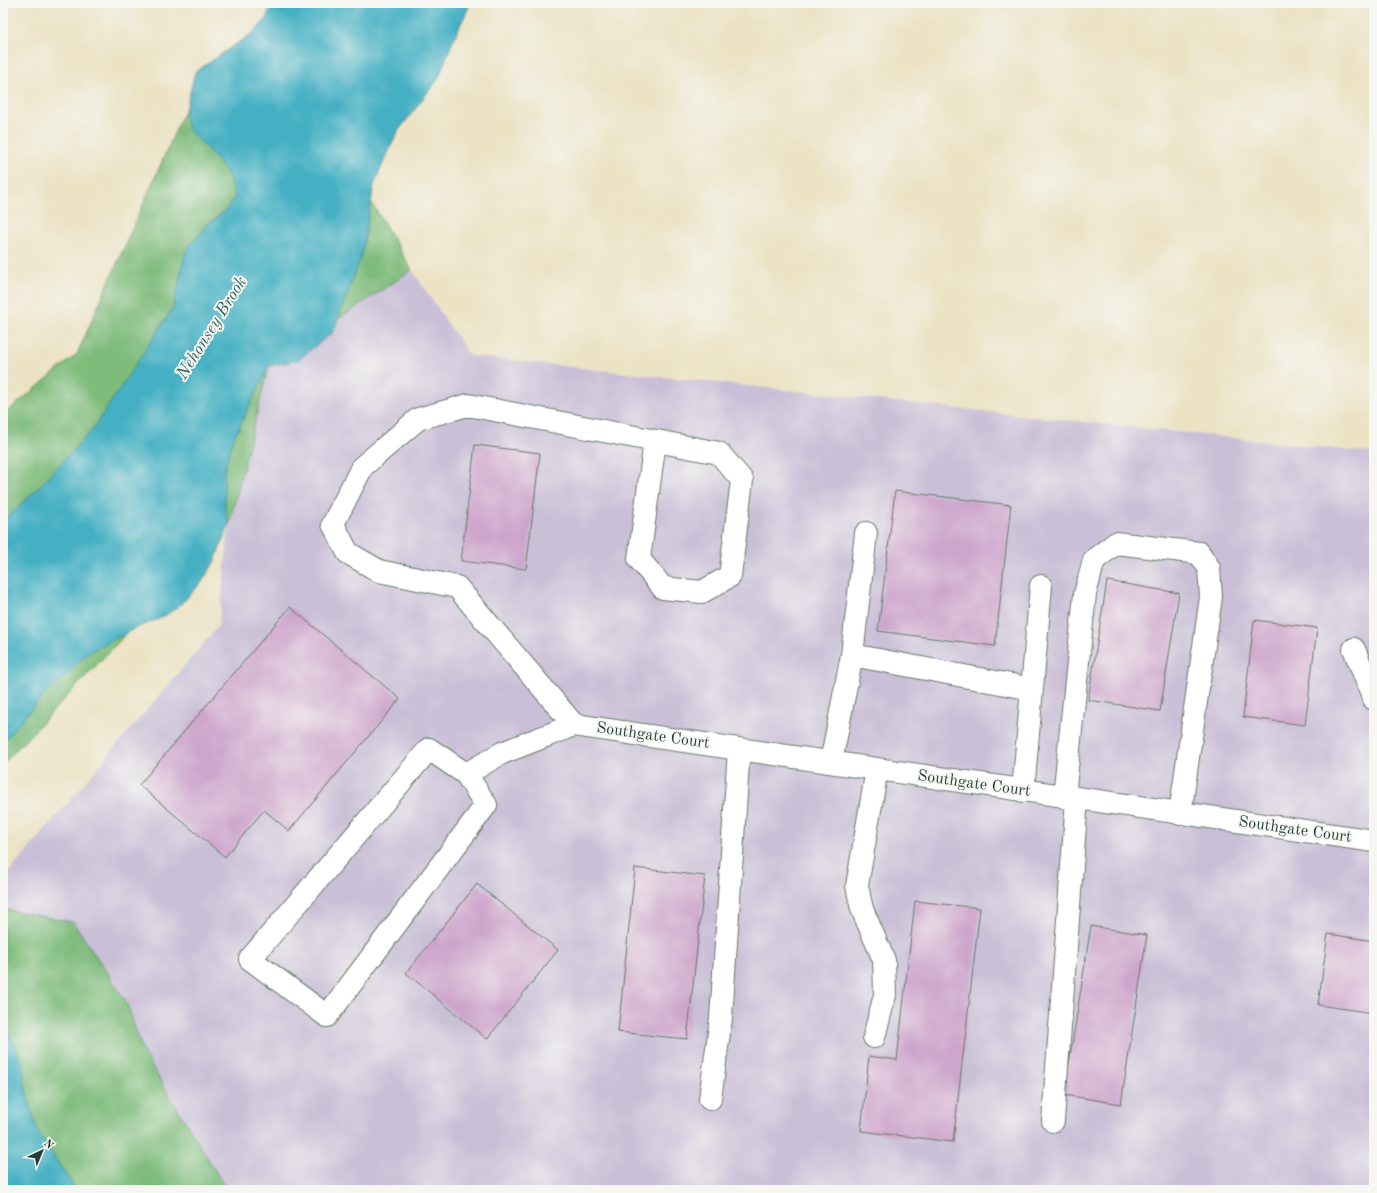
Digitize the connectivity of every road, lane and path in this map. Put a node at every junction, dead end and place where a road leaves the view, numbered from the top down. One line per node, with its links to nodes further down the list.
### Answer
1 (655, 441): 1 (street); 8 (street)
2 (866, 533): 5 (street)
3 (1041, 586): 6 (street)
4 (1354, 649): 7 (street)
5 (852, 655): 6 (street); 10 (street)
6 (1032, 689): 13 (street)
7 (1374, 699)
8 (574, 724): 9 (street, Southgate Court); 12 (street)
9 (739, 749): 10 (street, Southgate Court); 18 (street)
10 (831, 762): 11 (street, Southgate Court)
11 (876, 769): 13 (street, Southgate Court); 17 (street)
12 (466, 774): 12 (street)
13 (1022, 791): 14 (street, Southgate Court)
14 (1071, 798): 15 (street, Southgate Court); 15 (street); 19 (street)
15 (1180, 814): 16 (street, Southgate Court)
16 (1374, 842)
17 (874, 1037)
18 (710, 1099)
19 (1053, 1121)

